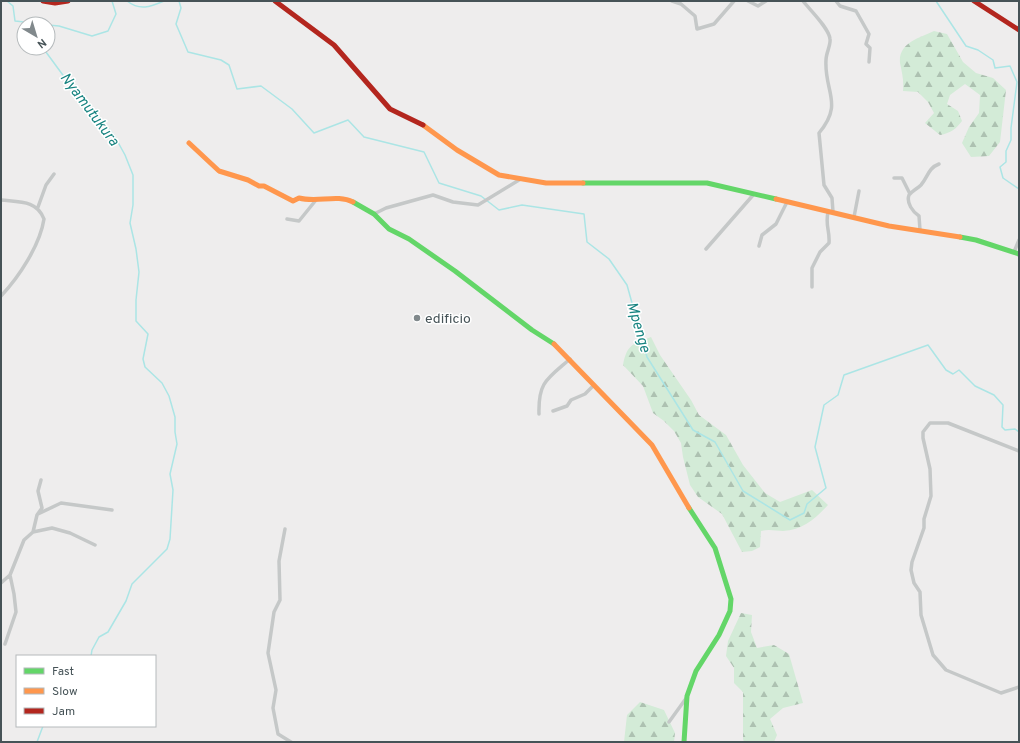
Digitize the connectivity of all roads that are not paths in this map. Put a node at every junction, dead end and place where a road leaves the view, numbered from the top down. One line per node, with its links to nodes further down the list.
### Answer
1 (43, 1): 2 (main road)
2 (68, 1)
3 (275, 1): 17 (main road)
4 (672, 1): 5 (street)
5 (734, 1)
6 (748, 1): 7 (street)
7 (766, 1)
8 (803, 1): 25 (street)
9 (836, 1): 12 (street)
10 (974, 1): 11 (main road)
11 (1019, 30)
12 (869, 62)
13 (189, 143): 22 (main road)
14 (939, 164): 20 (street)
15 (54, 174): 24 (street)
16 (894, 178): 20 (street)
17 (519, 180): 19 (main road); 26 (street)
18 (859, 191): 27 (street)
19 (754, 194): 23 (main road); 32 (street)
20 (910, 194): 29 (street)
21 (1, 200): 24 (street)
22 (316, 200): 26 (main road); 28 (street)
23 (787, 202): 25 (main road); 31 (street)
24 (38, 208): 35 (street)
25 (831, 212): 27 (main road); 34 (street)
26 (374, 214): 36 (main road)
27 (854, 217): 29 (main road)
28 (287, 219)
29 (920, 230): 33 (main road)
30 (1019, 240): 33 (street)
31 (759, 246)
32 (706, 249)
33 (1017, 253)
34 (812, 287)
35 (1, 296)
36 (570, 358): 37 (main road); 39 (street)
37 (594, 385): 38 (street); 51 (main road)
38 (553, 411)
39 (539, 414)
40 (1019, 451): 50 (street)
41 (41, 480): 43 (street)
42 (112, 510): 43 (street)
43 (37, 515): 45 (street)
44 (285, 529): 53 (street)
45 (33, 532): 46 (street); 47 (street)
46 (95, 546)
47 (10, 575): 48 (street); 49 (street)
48 (1, 583)
49 (5, 644)
50 (1019, 687)
51 (687, 696): 52 (street); 54 (main road)
52 (669, 722)
53 (291, 742)
54 (684, 742)

